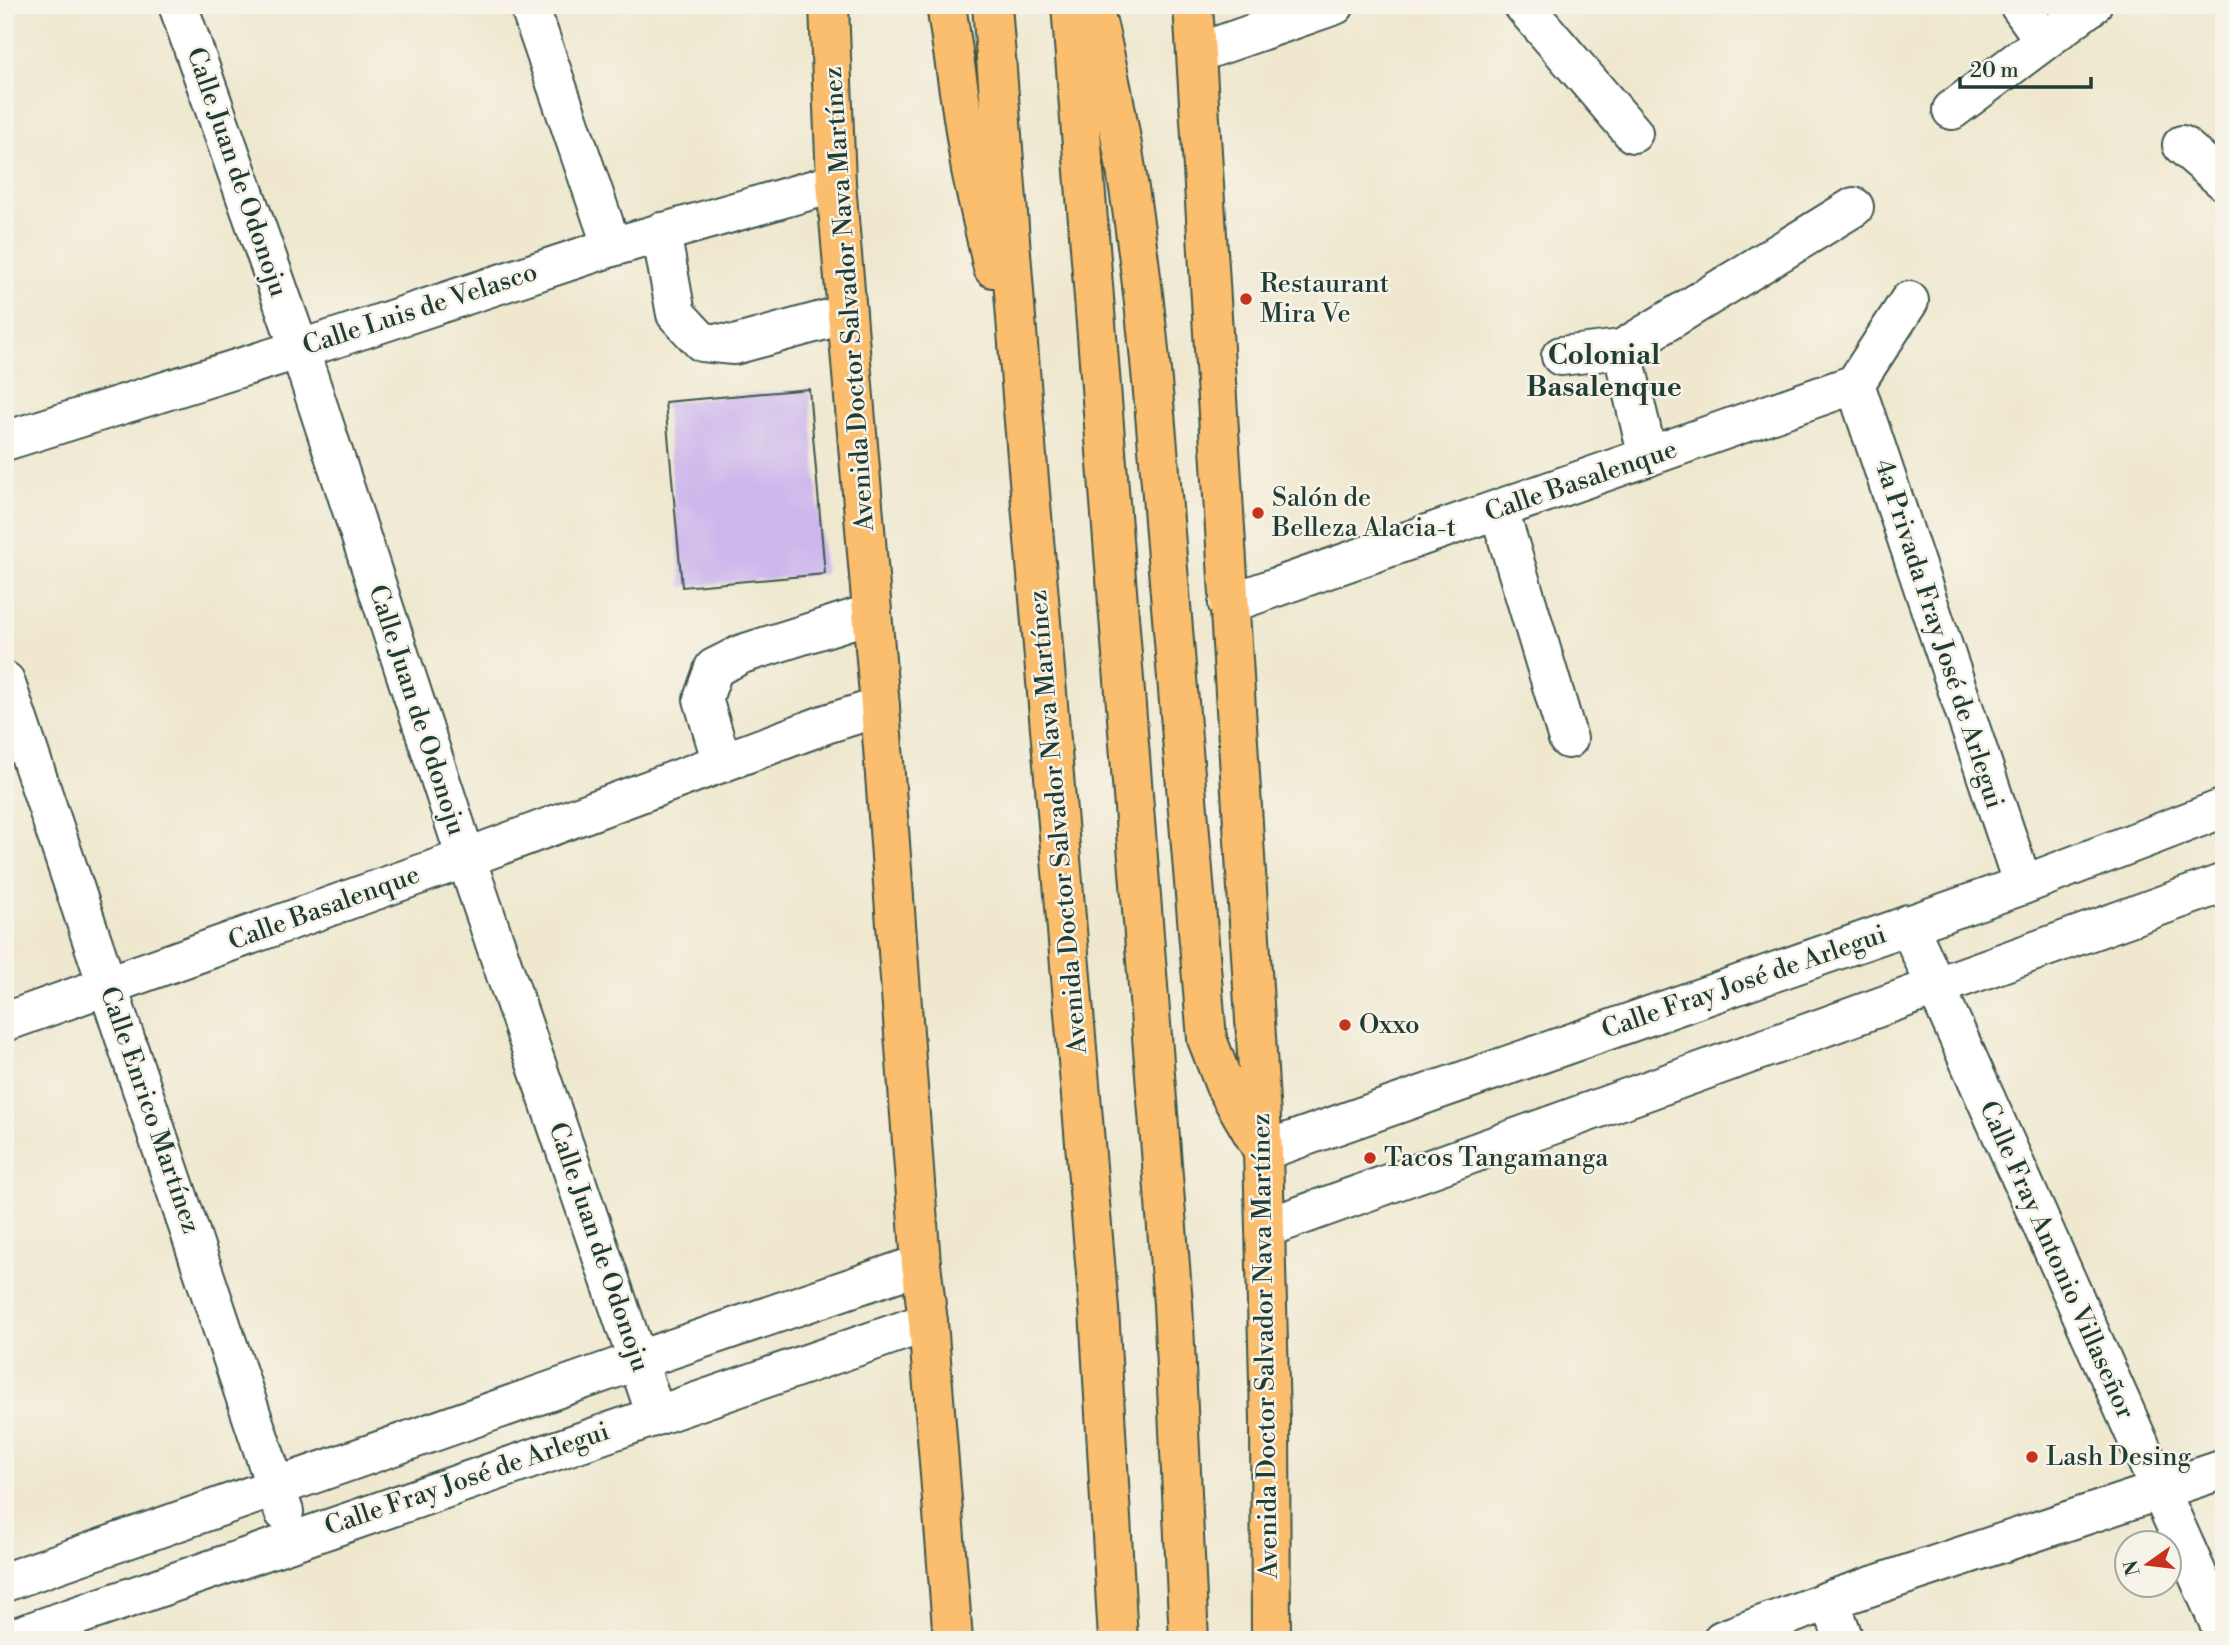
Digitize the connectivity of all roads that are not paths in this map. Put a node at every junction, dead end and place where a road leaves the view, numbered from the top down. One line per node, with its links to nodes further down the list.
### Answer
1 (178, 5): 25 (street, Calle Juan de Odonoju)
2 (528, 5): 22 (street)
3 (829, 5): 19 (main road, Avenida Doctor Salvador Nava Martínez)
4 (946, 5): 29 (main road)
5 (992, 5): 29 (main road, Avenida Doctor Salvador Nava Martínez)
6 (1071, 5): 63 (main road)
7 (1093, 5): 47 (main road)
8 (1193, 5): 14 (main road, Avenida Doctor Salvador Nava Martínez)
9 (1335, 5): 14 (street)
10 (1523, 5): 16 (street)
11 (2019, 5): 13 (street)
12 (2092, 5): 13 (street)
13 (2044, 40): 15 (street)
14 (1197, 53): 33 (main road, Avenida Doctor Salvador Nava Martínez)
15 (1952, 110)
16 (1633, 133)
17 (2182, 145): 18 (street)
18 (2224, 181)
19 (836, 183): 21 (street, Calle Luis de Velasco); 24 (main road, Avenida Doctor Salvador Nava Martínez)
20 (1854, 207): 26 (street)
21 (661, 232): 22 (street, Calle Luis de Velasco); 24 (street)
22 (612, 247): 25 (street, Calle Luis de Velasco)
23 (1909, 301): 28 (street)
24 (847, 314): 34 (main road, Avenida Doctor Salvador Nava Martínez)
25 (299, 348): 30 (street, Calle Luis de Velasco); 40 (street, Calle Juan de Odonoju)
26 (1622, 349): 27 (street); 31 (street)
27 (1561, 356)
28 (1855, 384): 31 (street, Calle Basalenque); 42 (street, 4a Privada Fray José de Arlegui)
29 (1023, 408): 62 (main road, Avenida Doctor Salvador Nava Martínez)
30 (5, 442)
31 (1647, 457): 32 (street, Calle Basalenque)
32 (1499, 510): 33 (street, Calle Basalenque); 37 (street)
33 (1228, 604): 47 (main road, Avenida Doctor Salvador Nava Martínez)
34 (872, 613): 36 (main road, Avenida Doctor Salvador Nava Martínez); 38 (street)
35 (5, 681): 44 (street, Calle Enrico Martínez)
36 (880, 707): 38 (street, Calle Basalenque); 49 (main road, Avenida Doctor Salvador Nava Martínez)
37 (1568, 739)
38 (722, 763): 40 (street, Calle Basalenque)
39 (2224, 808): 42 (street, Calle Fray José de Arlegui)
40 (466, 858): 44 (street, Calle Basalenque); 51 (street, Calle Juan de Odonoju)
41 (2224, 883): 45 (street)
42 (2023, 885): 43 (street, Calle Fray José de Arlegui)
43 (1908, 924): 45 (street, Calle Fray Antonio Villaseñor); 47 (street, Calle Fray José de Arlegui)
44 (108, 986): 46 (street, Calle Basalenque); 54 (street, Calle Enrico Martínez)
45 (1935, 986): 48 (street); 55 (street, Calle Fray Antonio Villaseñor)
46 (5, 1022)
47 (1263, 1151): 48 (main road, Avenida Doctor Salvador Nava Martínez)
48 (1266, 1228): 64 (main road, Avenida Doctor Salvador Nava Martínez)
49 (921, 1264): 50 (main road, Avenida Doctor Salvador Nava Martínez); 51 (street, Calle Fray José de Arlegui)
50 (928, 1322): 52 (street, Calle Fray José de Arlegui); 61 (main road, Avenida Doctor Salvador Nava Martínez)
51 (639, 1360): 52 (street, Calle Juan de Odonoju); 54 (street, Calle Fray José de Arlegui)
52 (656, 1415): 56 (street, Calle Fray José de Arlegui)
53 (2224, 1469): 55 (street)
54 (276, 1488): 56 (street, Calle Enrico Martínez); 57 (street, Calle Fray José de Arlegui)
55 (2161, 1491): 58 (street); 60 (street, Calle Fray Antonio Villaseñor)
56 (294, 1539): 59 (street, Calle Fray José de Arlegui)
57 (5, 1582)
58 (1830, 1600): 65 (street); 66 (street)
59 (9, 1629)
60 (2224, 1634)
61 (953, 1640)
62 (1118, 1640)
63 (1189, 1640)
64 (1271, 1640)
65 (1721, 1640)
66 (1844, 1640)

